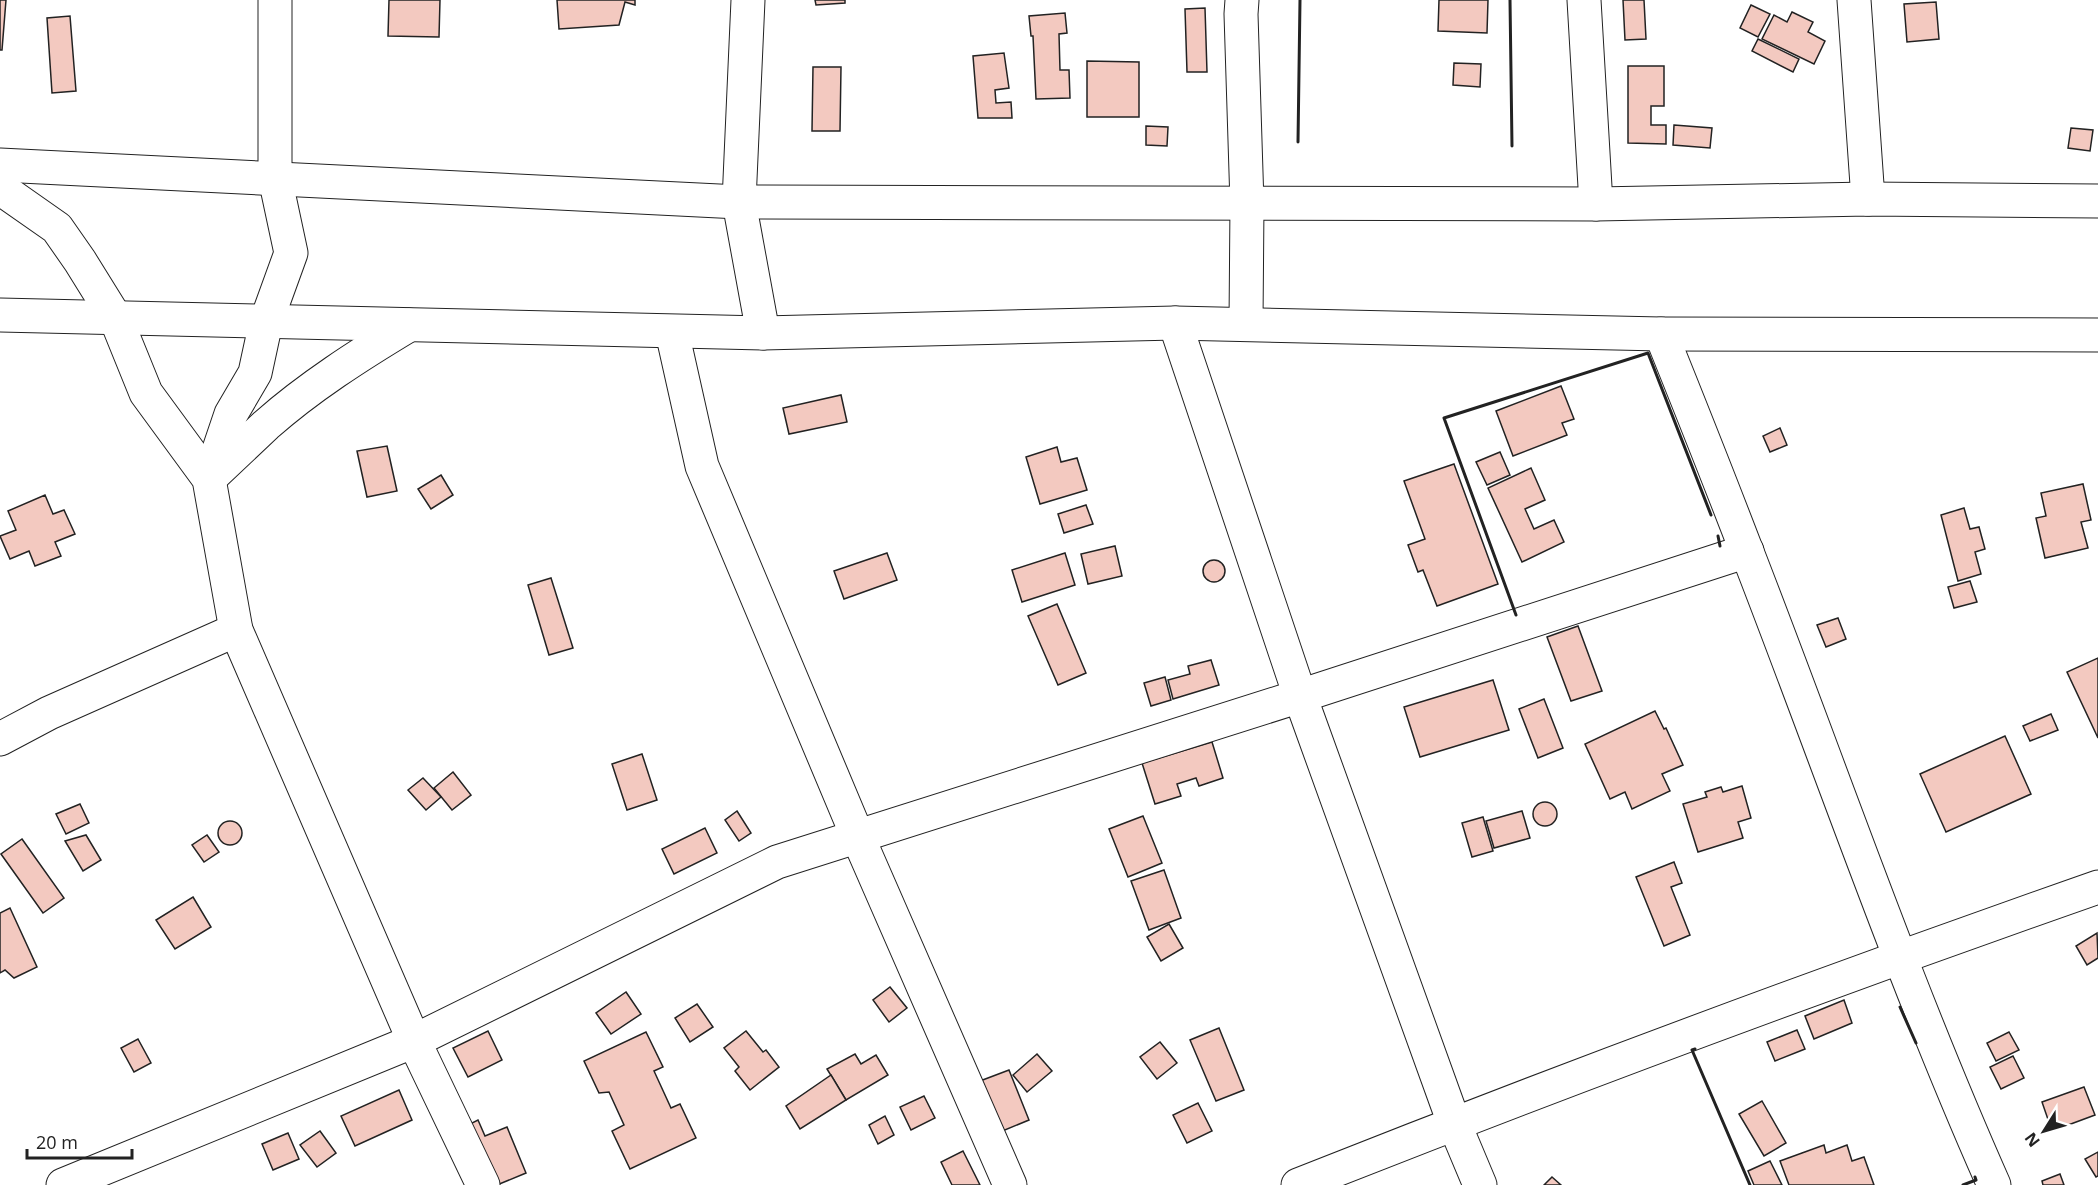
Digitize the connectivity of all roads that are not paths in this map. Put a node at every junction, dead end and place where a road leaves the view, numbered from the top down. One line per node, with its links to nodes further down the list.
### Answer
1 (275, 0): 7 (street)
2 (748, 0): 11 (street)
3 (1242, 0): 12 (street)
4 (1584, 0): 13 (street)
5 (1854, 0): 9 (street)
6 (0, 165): 7 (street)
7 (275, 178): 11 (street); 16 (street)
8 (0, 188): 15 (street)
9 (1868, 199): 10 (street); 13 (street)
10 (2098, 201)
11 (739, 202): 12 (street); 21 (street)
12 (1247, 204): 13 (street); 18 (street)
13 (1596, 204)
14 (0, 315): 15 (street)
15 (116, 319): 16 (street); 24 (street)
16 (266, 322): 19 (street); 24 (street)
17 (1176, 322): 18 (street); 21 (street); 27 (street)
18 (1246, 323): 22 (street)
19 (409, 325): 20 (street); 24 (street)
20 (672, 332): 21 (street); 29 (street)
21 (763, 333)
22 (1661, 334): 23 (street); 25 (street)
23 (2098, 335)
24 (209, 479): 26 (street)
25 (1747, 551): 27 (street); 31 (street)
26 (236, 630): 28 (street); 32 (street)
27 (1300, 696): 29 (street); 33 (street)
28 (0, 739)
29 (857, 835): 32 (street); 36 (street)
30 (2098, 887): 31 (street)
31 (1899, 957): 33 (street); 39 (street)
32 (414, 1041): 34 (street); 35 (street)
33 (1454, 1123): 37 (street); 38 (street)
34 (63, 1185)
35 (483, 1185)
36 (1010, 1185)
37 (1298, 1185)
38 (1480, 1185)
39 (1994, 1185)

